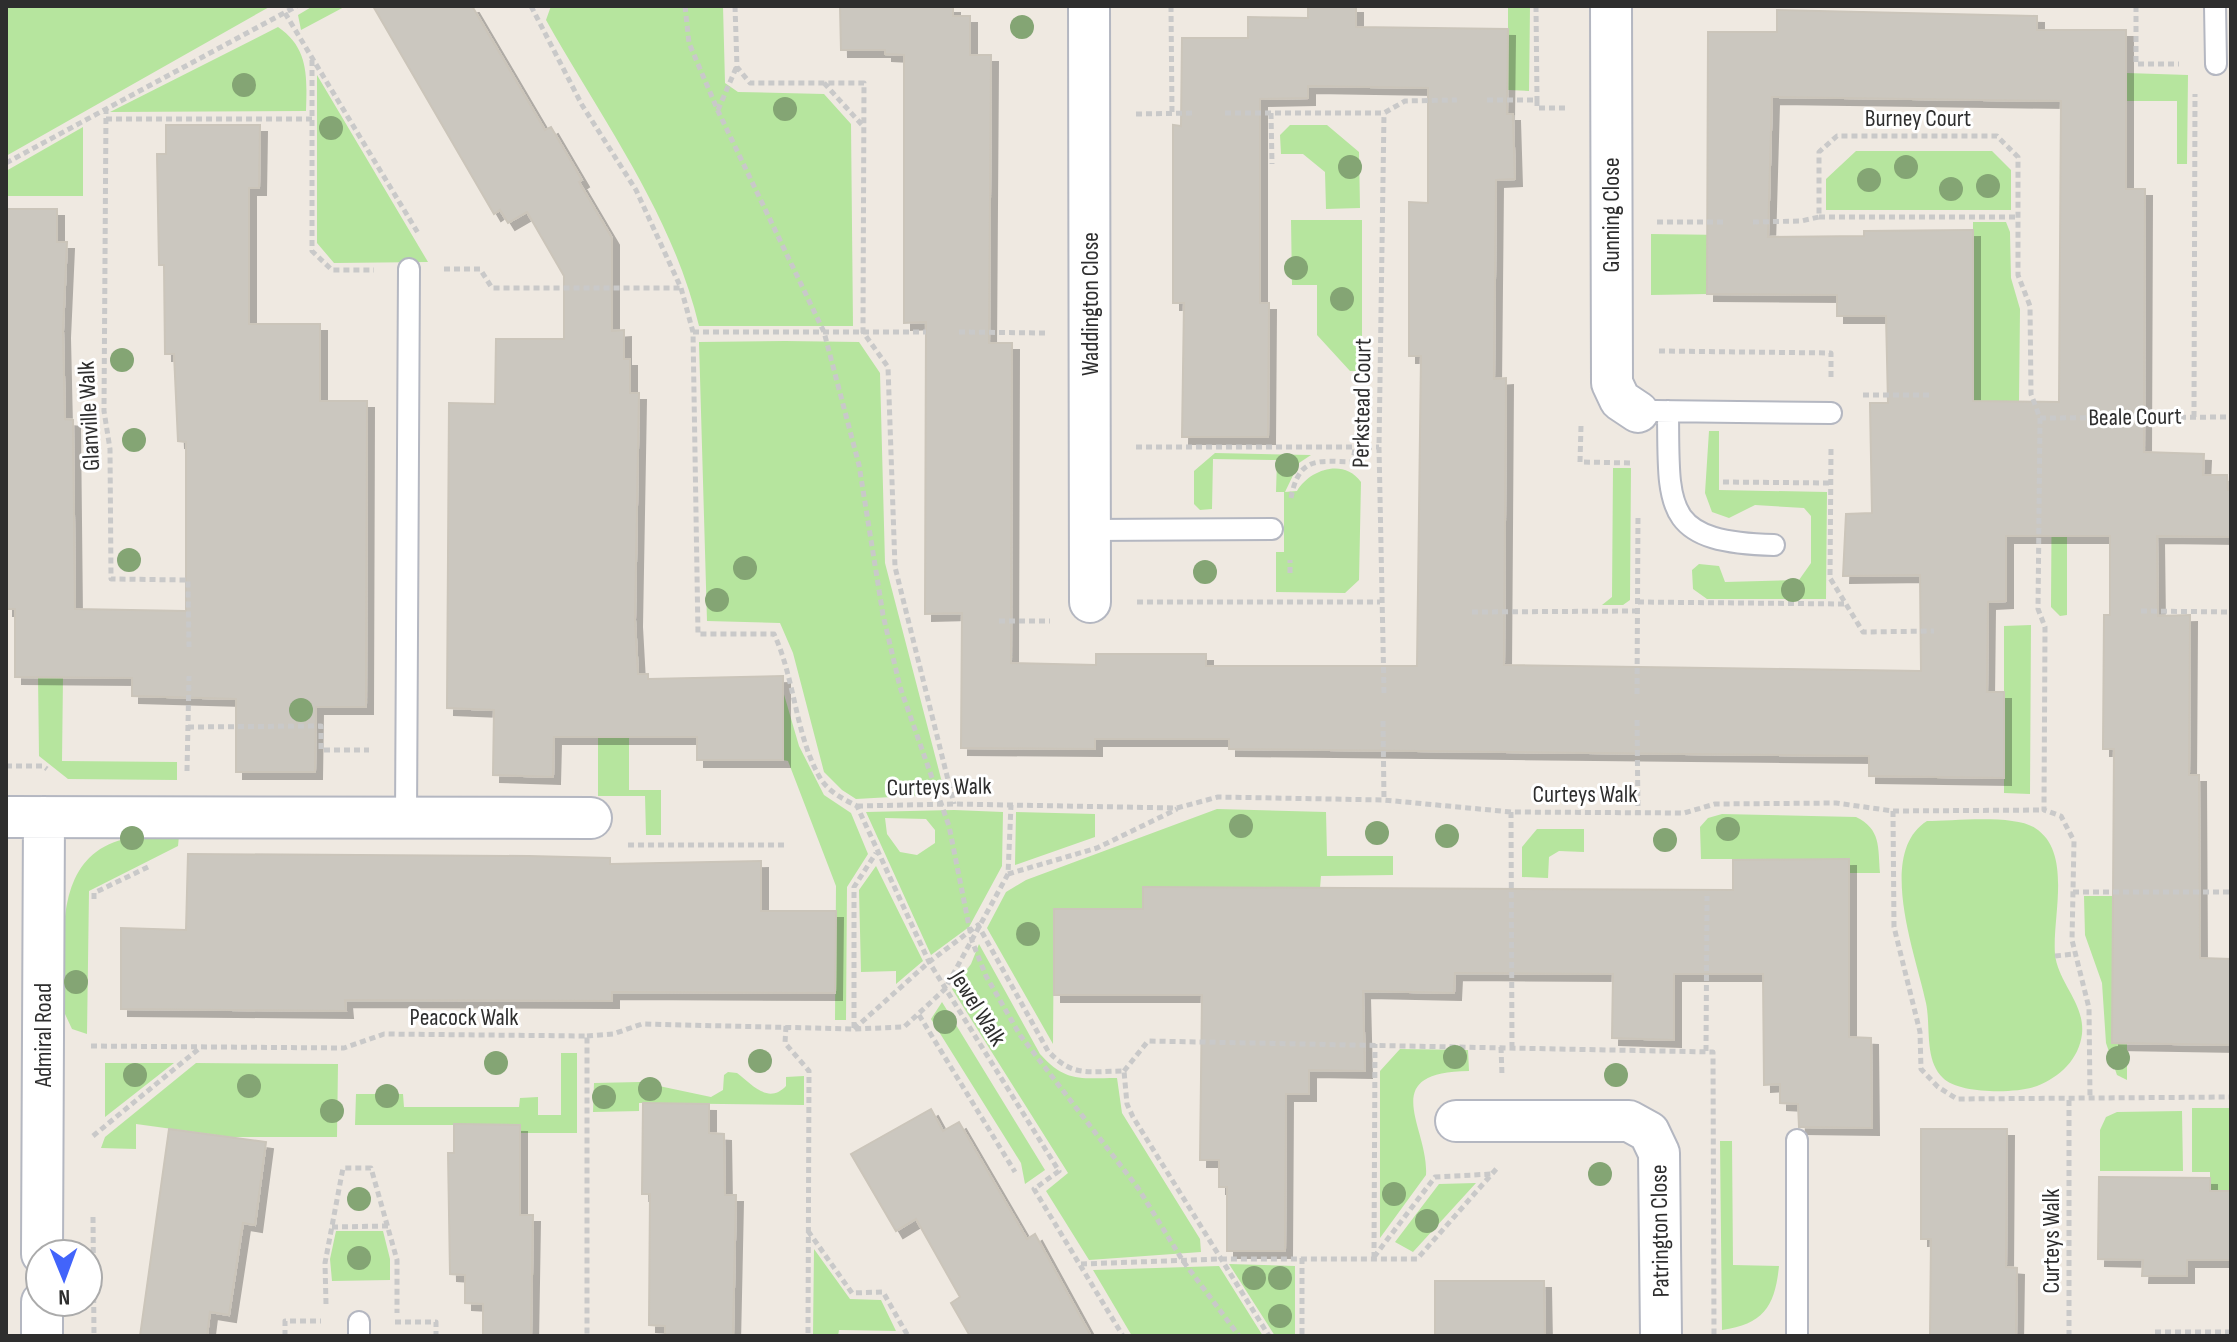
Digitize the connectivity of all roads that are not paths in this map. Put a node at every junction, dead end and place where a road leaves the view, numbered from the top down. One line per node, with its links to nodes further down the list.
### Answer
1 (1089, 6): 9 (street, Waddington Close)
2 (1611, 6): 7 (street, Gunning Close)
3 (2215, 6): 4 (lane)
4 (2206, 64)
5 (409, 269): 13 (lane)
6 (1830, 404): 7 (lane)
7 (1653, 411): 10 (lane)
8 (1272, 529): 9 (lane)
9 (1091, 530): 11 (street, Waddington Close)
10 (1774, 545)
11 (1090, 602)
12 (25, 817): 13 (street, Admiral Road); 17 (street, Admiral Road)
13 (406, 818): 14 (street, Admiral Road)
14 (591, 818)
15 (1456, 1121): 18 (street, Patrington Close)
16 (1797, 1140): 19 (lane)
17 (42, 1238)
18 (1661, 1336)
19 (1797, 1336)

